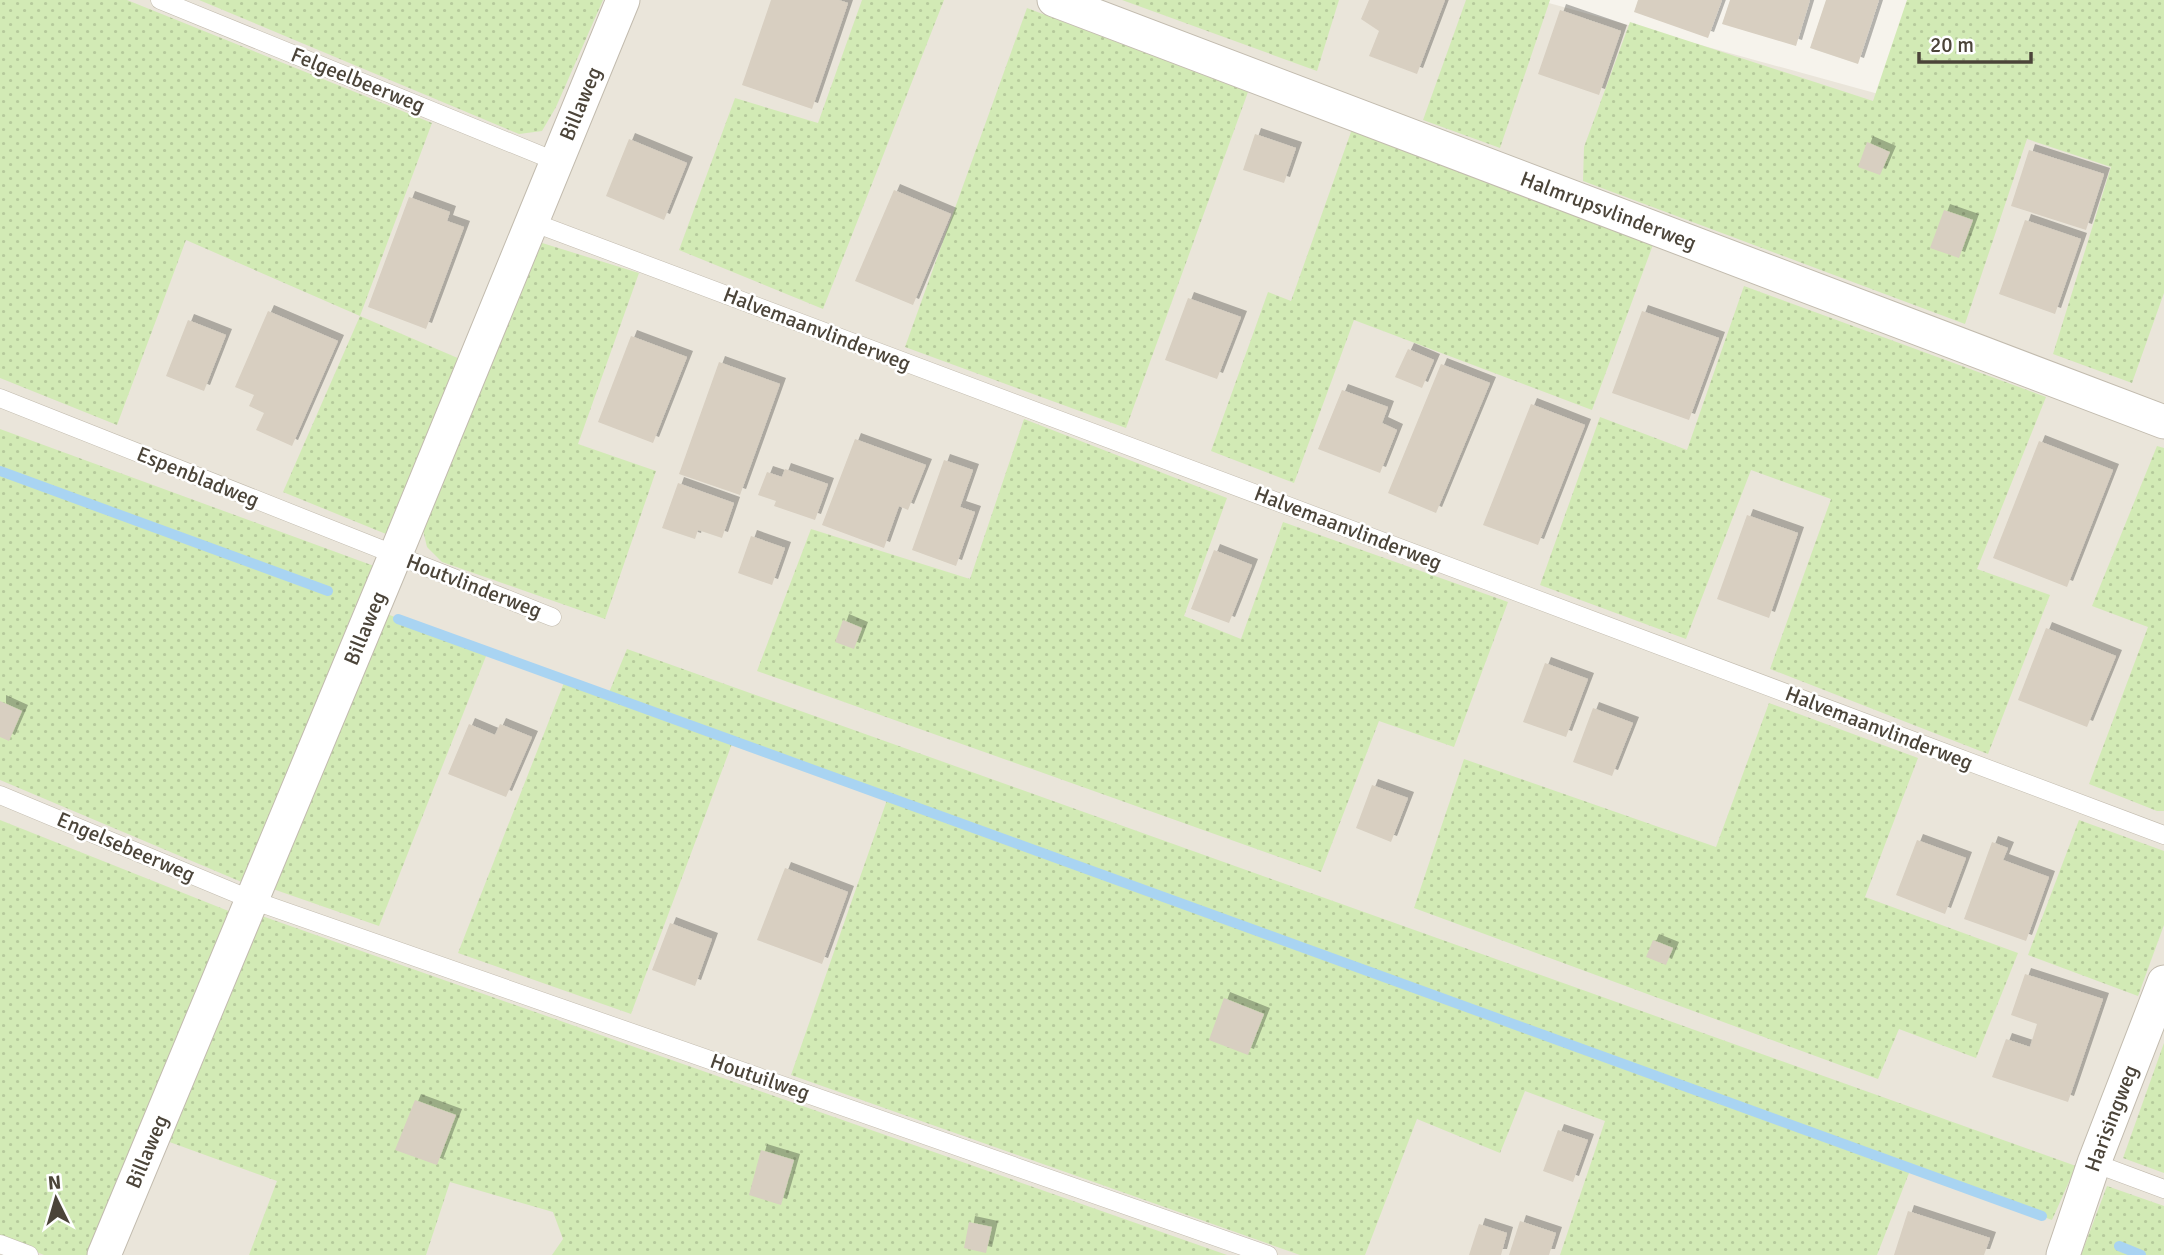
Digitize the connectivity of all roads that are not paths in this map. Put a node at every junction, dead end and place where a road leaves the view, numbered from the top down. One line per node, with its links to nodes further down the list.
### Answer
1 (160, 0): 4 (lane, Felgeelbeerweg)
2 (623, 0): 4 (street, Billaweg)
3 (1054, 0): 7 (street, Halmrupsvlinderweg)
4 (555, 161): 5 (street, Billaweg)
5 (532, 222): 8 (street, Billaweg); 11 (lane, Halvemaanvlinderweg)
6 (0, 398): 8 (lane, Espenbladweg)
7 (2164, 422)
8 (395, 556): 9 (lane, Houtvlinderweg); 12 (street, Billaweg)
9 (552, 617)
10 (0, 794): 12 (lane, Engelsebeerweg)
11 (2164, 835)
12 (252, 900): 18 (street, Billaweg); 19 (lane, Houtuilweg)
13 (2164, 982): 14 (street, Harisingweg)
14 (2094, 1163): 15 (lane); 20 (street, Harisingweg)
15 (2164, 1189)
16 (0, 1244): 17 (lane)
17 (29, 1255)
18 (104, 1255)
19 (1268, 1255)
20 (2063, 1255)

